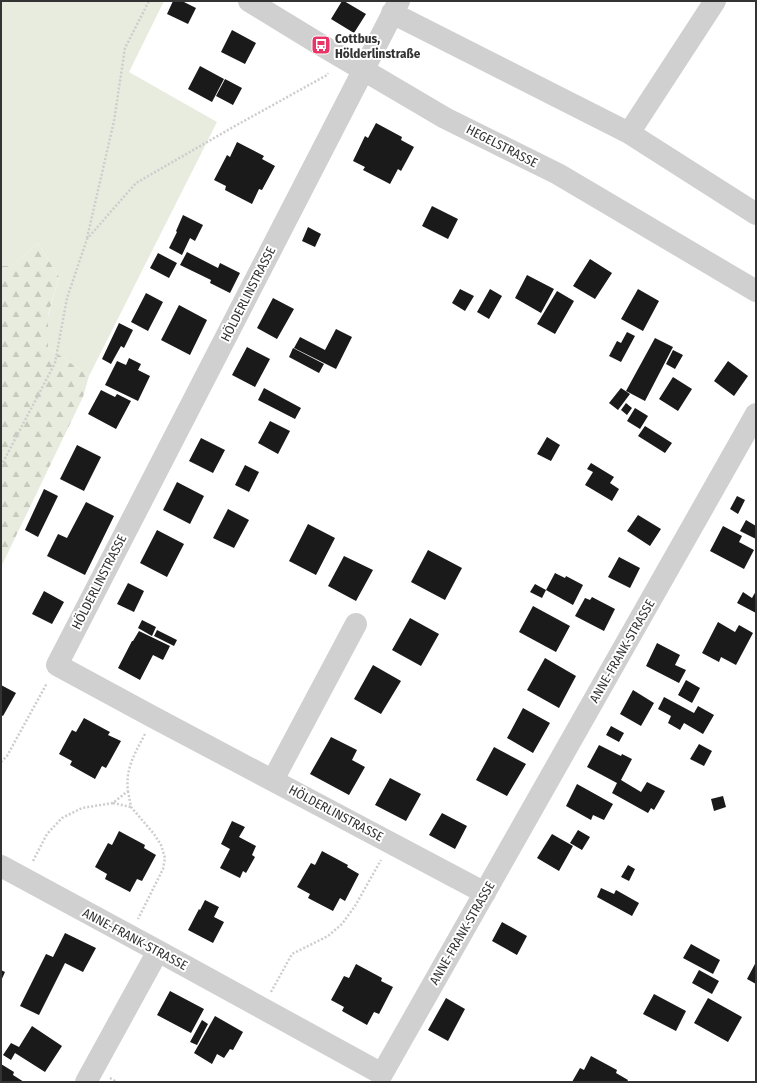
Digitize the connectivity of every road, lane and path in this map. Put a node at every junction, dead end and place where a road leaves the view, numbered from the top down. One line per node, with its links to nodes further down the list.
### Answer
1 (149, 1): 9 (path)
2 (249, 1): 5 (street, HEGELSTRASSE)
3 (715, 1): 7 (street)
4 (396, 7): 5 (street, HÖLDERLINSTRASSE); 7 (street)
5 (363, 69): 10 (street, HEGELSTRASSE); 14 (street, HÖLDERLINSTRASSE)
6 (328, 74): 9 (path)
7 (630, 133): 8 (street)
8 (756, 214)
9 (87, 239): 12 (path)
10 (756, 291)
11 (756, 414): 24 (street, ANNE-FRANK-STRASSE)
12 (1, 466)
13 (356, 624): 17 (street)
14 (57, 665): 15 (street, HÖLDERLINSTRASSE); 16 (path)
15 (153, 717): 17 (street, HÖLDERLINSTRASSE); 18 (path)
16 (1, 762)
17 (273, 780): 21 (street, HÖLDERLINSTRASSE)
18 (128, 791): 19 (path); 20 (path)
19 (113, 803): 20 (path); 23 (path)
20 (131, 807): 25 (path)
21 (391, 843): 24 (street, HÖLDERLINSTRASSE); 27 (path)
22 (1, 866): 23 (street, ANNE-FRANK-STRASSE)
23 (24, 879): 25 (street, ANNE-FRANK-STRASSE)
24 (485, 893): 27 (street, ANNE-FRANK-STRASSE)
25 (130, 936): 26 (street, ANNE-FRANK-STRASSE)
26 (158, 951): 27 (street, ANNE-FRANK-STRASSE); 28 (street)
27 (262, 1008)
28 (86, 1082)

